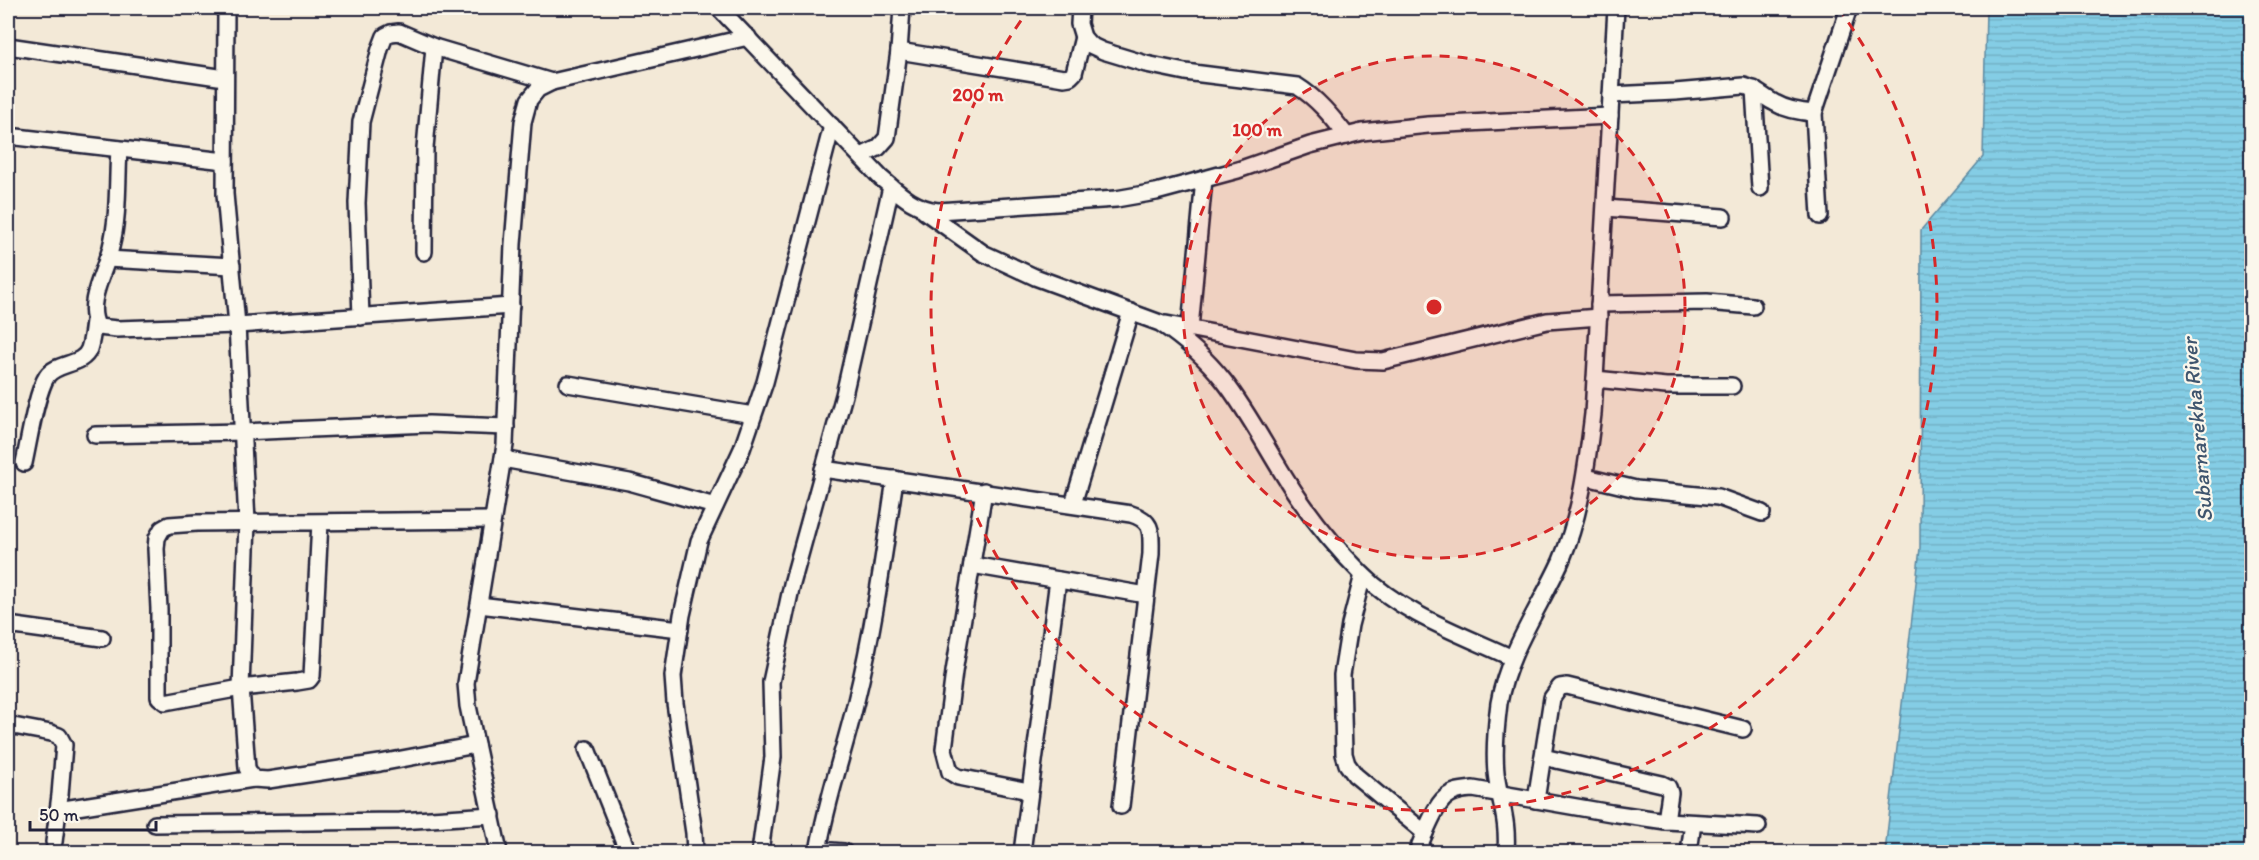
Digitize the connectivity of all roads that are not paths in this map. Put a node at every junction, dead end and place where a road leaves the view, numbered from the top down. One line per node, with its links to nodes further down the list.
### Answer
1 (226, 8): 12 (street)
2 (719, 8): 7 (street)
3 (902, 8): 11 (street)
4 (1080, 8): 8 (street)
5 (1616, 8): 15 (street)
6 (1849, 8): 16 (street)
7 (748, 37): 13 (street); 18 (street)
8 (1083, 37): 11 (street); 20 (street)
9 (8, 46): 12 (street)
10 (434, 47): 13 (street); 31 (street); 38 (street)
11 (899, 51): 22 (street)
12 (225, 78): 23 (street)
13 (552, 82): 34 (street)
14 (1754, 89): 15 (street); 16 (street); 26 (street)
15 (1611, 95): 17 (street)
16 (1814, 113): 29 (street)
17 (1610, 116): 20 (street); 27 (street)
18 (832, 126): 22 (street); 46 (street)
19 (8, 136): 21 (street)
20 (1347, 136): 24 (street)
21 (119, 149): 23 (street); 32 (street)
22 (861, 156): 25 (street)
23 (225, 161): 33 (street)
24 (1204, 179): 28 (street); 42 (street)
25 (891, 187): 28 (street); 52 (street)
26 (1760, 188)
27 (1606, 208): 30 (street); 36 (street)
28 (922, 209): 37 (street)
29 (1820, 216)
30 (1722, 218)
31 (424, 252)
32 (107, 259): 33 (street); 39 (street)
33 (232, 266): 41 (street)
34 (511, 306): 38 (street); 47 (street)
35 (1753, 306): 36 (street)
36 (1599, 311): 42 (street); 43 (street)
37 (1131, 312): 40 (street); 56 (street)
38 (361, 317): 41 (street)
39 (94, 321): 41 (street); 51 (street)
40 (1160, 323): 42 (street); 63 (street)
41 (237, 326): 48 (street)
42 (1190, 328)
43 (1594, 379): 45 (street); 53 (street)
44 (568, 384): 46 (street)
45 (1732, 386)
46 (753, 415): 57 (street)
47 (506, 427): 48 (street); 50 (street)
48 (243, 432): 49 (street); 60 (street)
49 (95, 435)
50 (503, 459): 57 (street); 59 (street)
51 (24, 463)
52 (824, 469): 54 (street); 94 (street)
53 (1586, 477): 58 (street); 70 (street)
54 (895, 479): 55 (street); 90 (street)
55 (984, 491): 56 (street); 62 (street)
56 (1073, 504): 65 (street)
57 (715, 506): 68 (street)
58 (1762, 513)
59 (492, 520): 61 (street); 66 (street)
60 (247, 522): 61 (street); 71 (street); 71 (street)
61 (320, 522): 71 (street)
62 (972, 565): 64 (street); 78 (street)
63 (1363, 575): 70 (street); 88 (street)
64 (1058, 580): 65 (street); 78 (street)
65 (1146, 595): 81 (street)
66 (479, 604): 68 (street); 74 (street)
67 (8, 624): 69 (street)
68 (680, 629): 93 (street)
69 (102, 638)
70 (1512, 658): 79 (street)
71 (242, 688): 77 (street)
72 (8, 725): 82 (street)
73 (1743, 729): 76 (street)
74 (476, 745): 77 (street); 83 (street)
75 (587, 749): 92 (street)
76 (1543, 757): 80 (street); 84 (street)
77 (253, 779): 82 (street)
78 (1029, 791): 96 (street)
79 (1500, 794): 80 (street); 88 (street); 98 (street)
80 (1536, 800): 84 (street)
81 (1121, 806)
82 (58, 810): 89 (street)
83 (492, 815): 85 (street); 91 (street)
84 (1666, 821): 86 (street)
85 (155, 824)
86 (1693, 824): 87 (street); 99 (street)
87 (1758, 826)
88 (1425, 833): 97 (street)
89 (54, 842)
90 (818, 851): 95 (street)
91 (498, 852)
92 (628, 852)
93 (695, 852)
94 (760, 852)
95 (844, 852)
96 (1022, 852)
97 (1417, 852)
98 (1506, 852)
99 (1689, 852)

